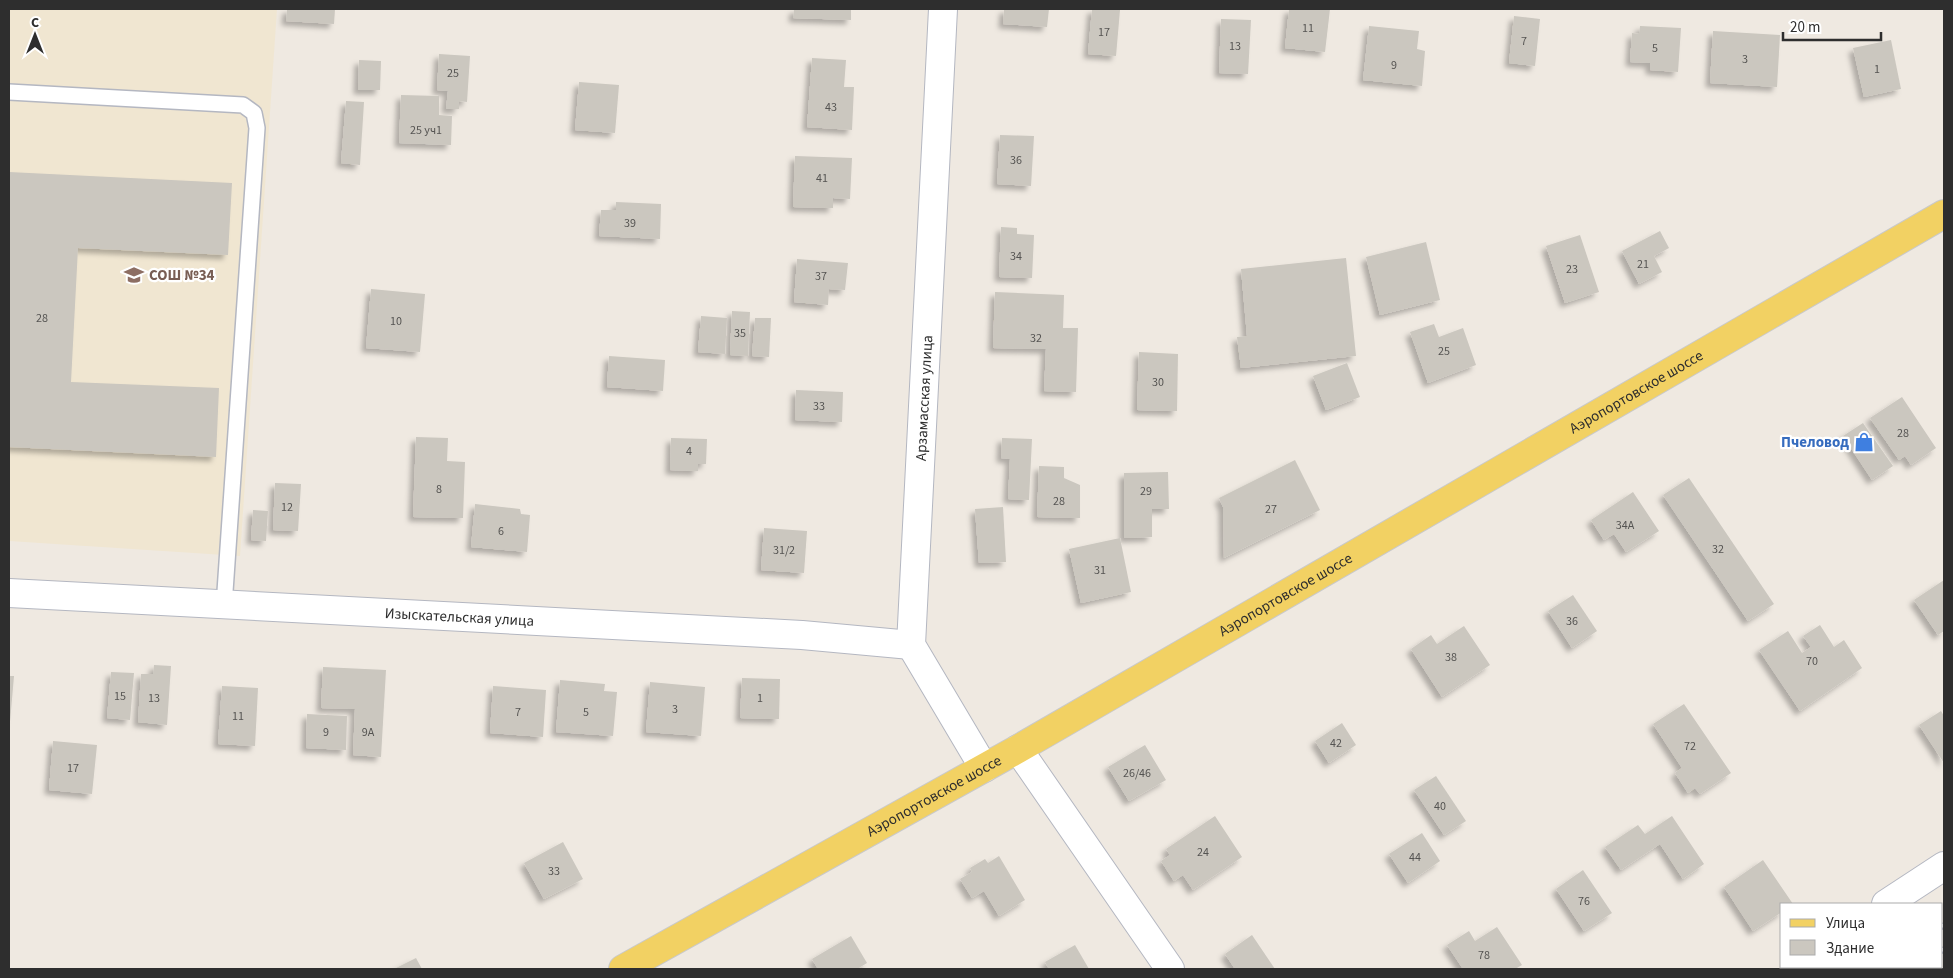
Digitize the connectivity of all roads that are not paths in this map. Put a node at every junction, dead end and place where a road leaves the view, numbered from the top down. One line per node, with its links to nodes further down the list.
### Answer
1 (944, 9): 6 (street, Арзамасская улица)
2 (9, 92): 5 (lane)
3 (1944, 214): 7 (main road, Аэропортовское шоссе)
4 (9, 593): 5 (street, Изыскательская улица)
5 (224, 606): 6 (street, Изыскательская улица)
6 (911, 645): 8 (street)
7 (1018, 749): 8 (main road, Аэропортовское шоссе); 12 (street)
8 (984, 768): 11 (main road, Аэропортовское шоссе)
9 (1944, 866): 10 (street)
10 (1888, 903)
11 (623, 969)
12 (1170, 969)

